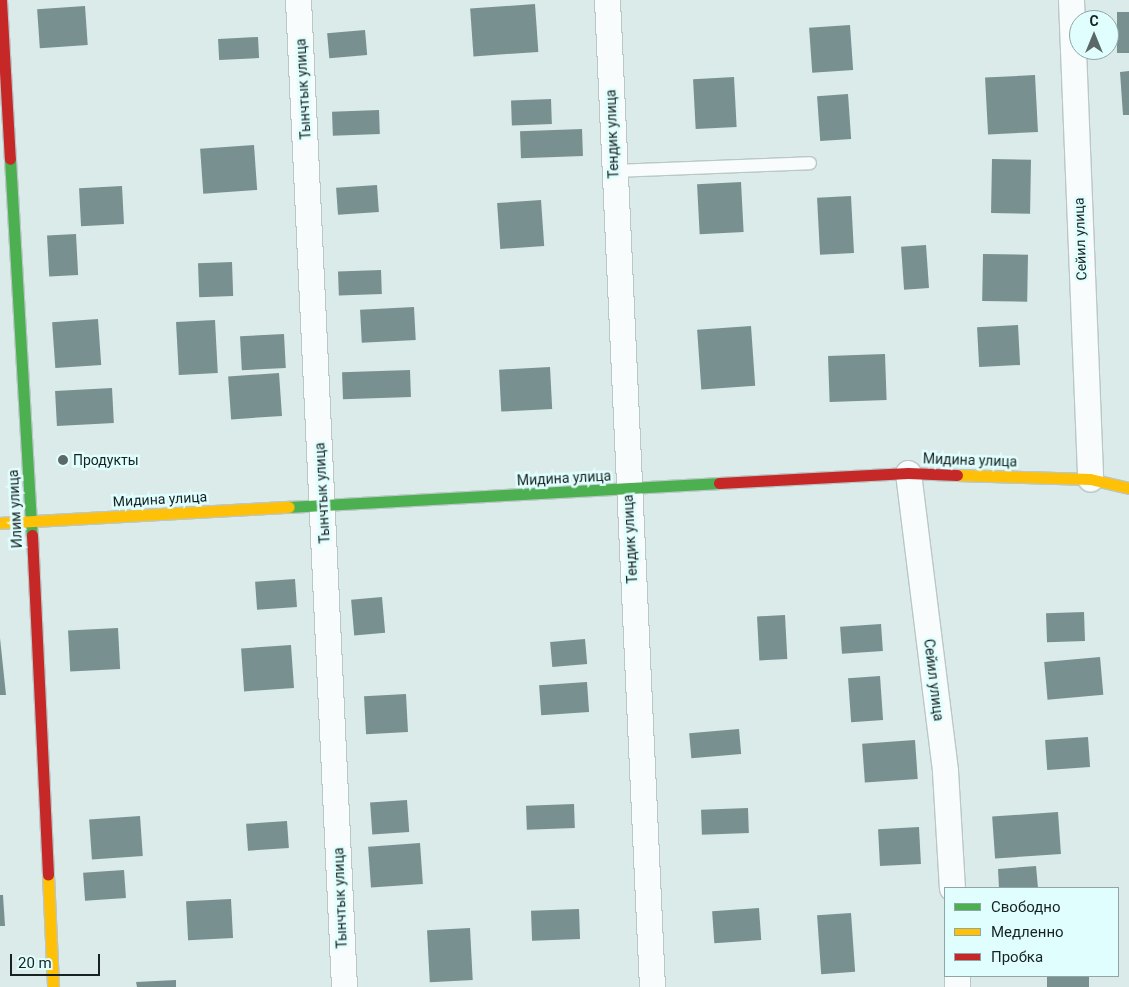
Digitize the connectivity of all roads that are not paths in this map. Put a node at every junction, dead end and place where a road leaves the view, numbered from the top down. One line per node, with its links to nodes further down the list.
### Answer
1 (1, 0): 12 (street, Илим улица)
2 (298, 0): 11 (street, Тынчтык улица)
3 (607, 0): 6 (street, Тендик улица)
4 (1071, 0): 8 (street, Сейил улица)
5 (810, 163): 6 (lane)
6 (614, 171): 10 (street, Тендик улица)
7 (908, 472): 8 (street, Мидина улица); 10 (street, Мидина улица); 14 (street, Сейил улица)
8 (1090, 478): 9 (street, Мидина улица)
9 (1129, 488)
10 (627, 490): 11 (street, Мидина улица); 17 (street, Тендик улица)
11 (323, 506): 12 (street, Мидина улица); 16 (street, Тынчтык улица)
12 (31, 521): 13 (street, Мидина улица); 15 (street, Илим улица)
13 (0, 523)
14 (952, 887)
15 (53, 987)
16 (344, 987)
17 (652, 987)

